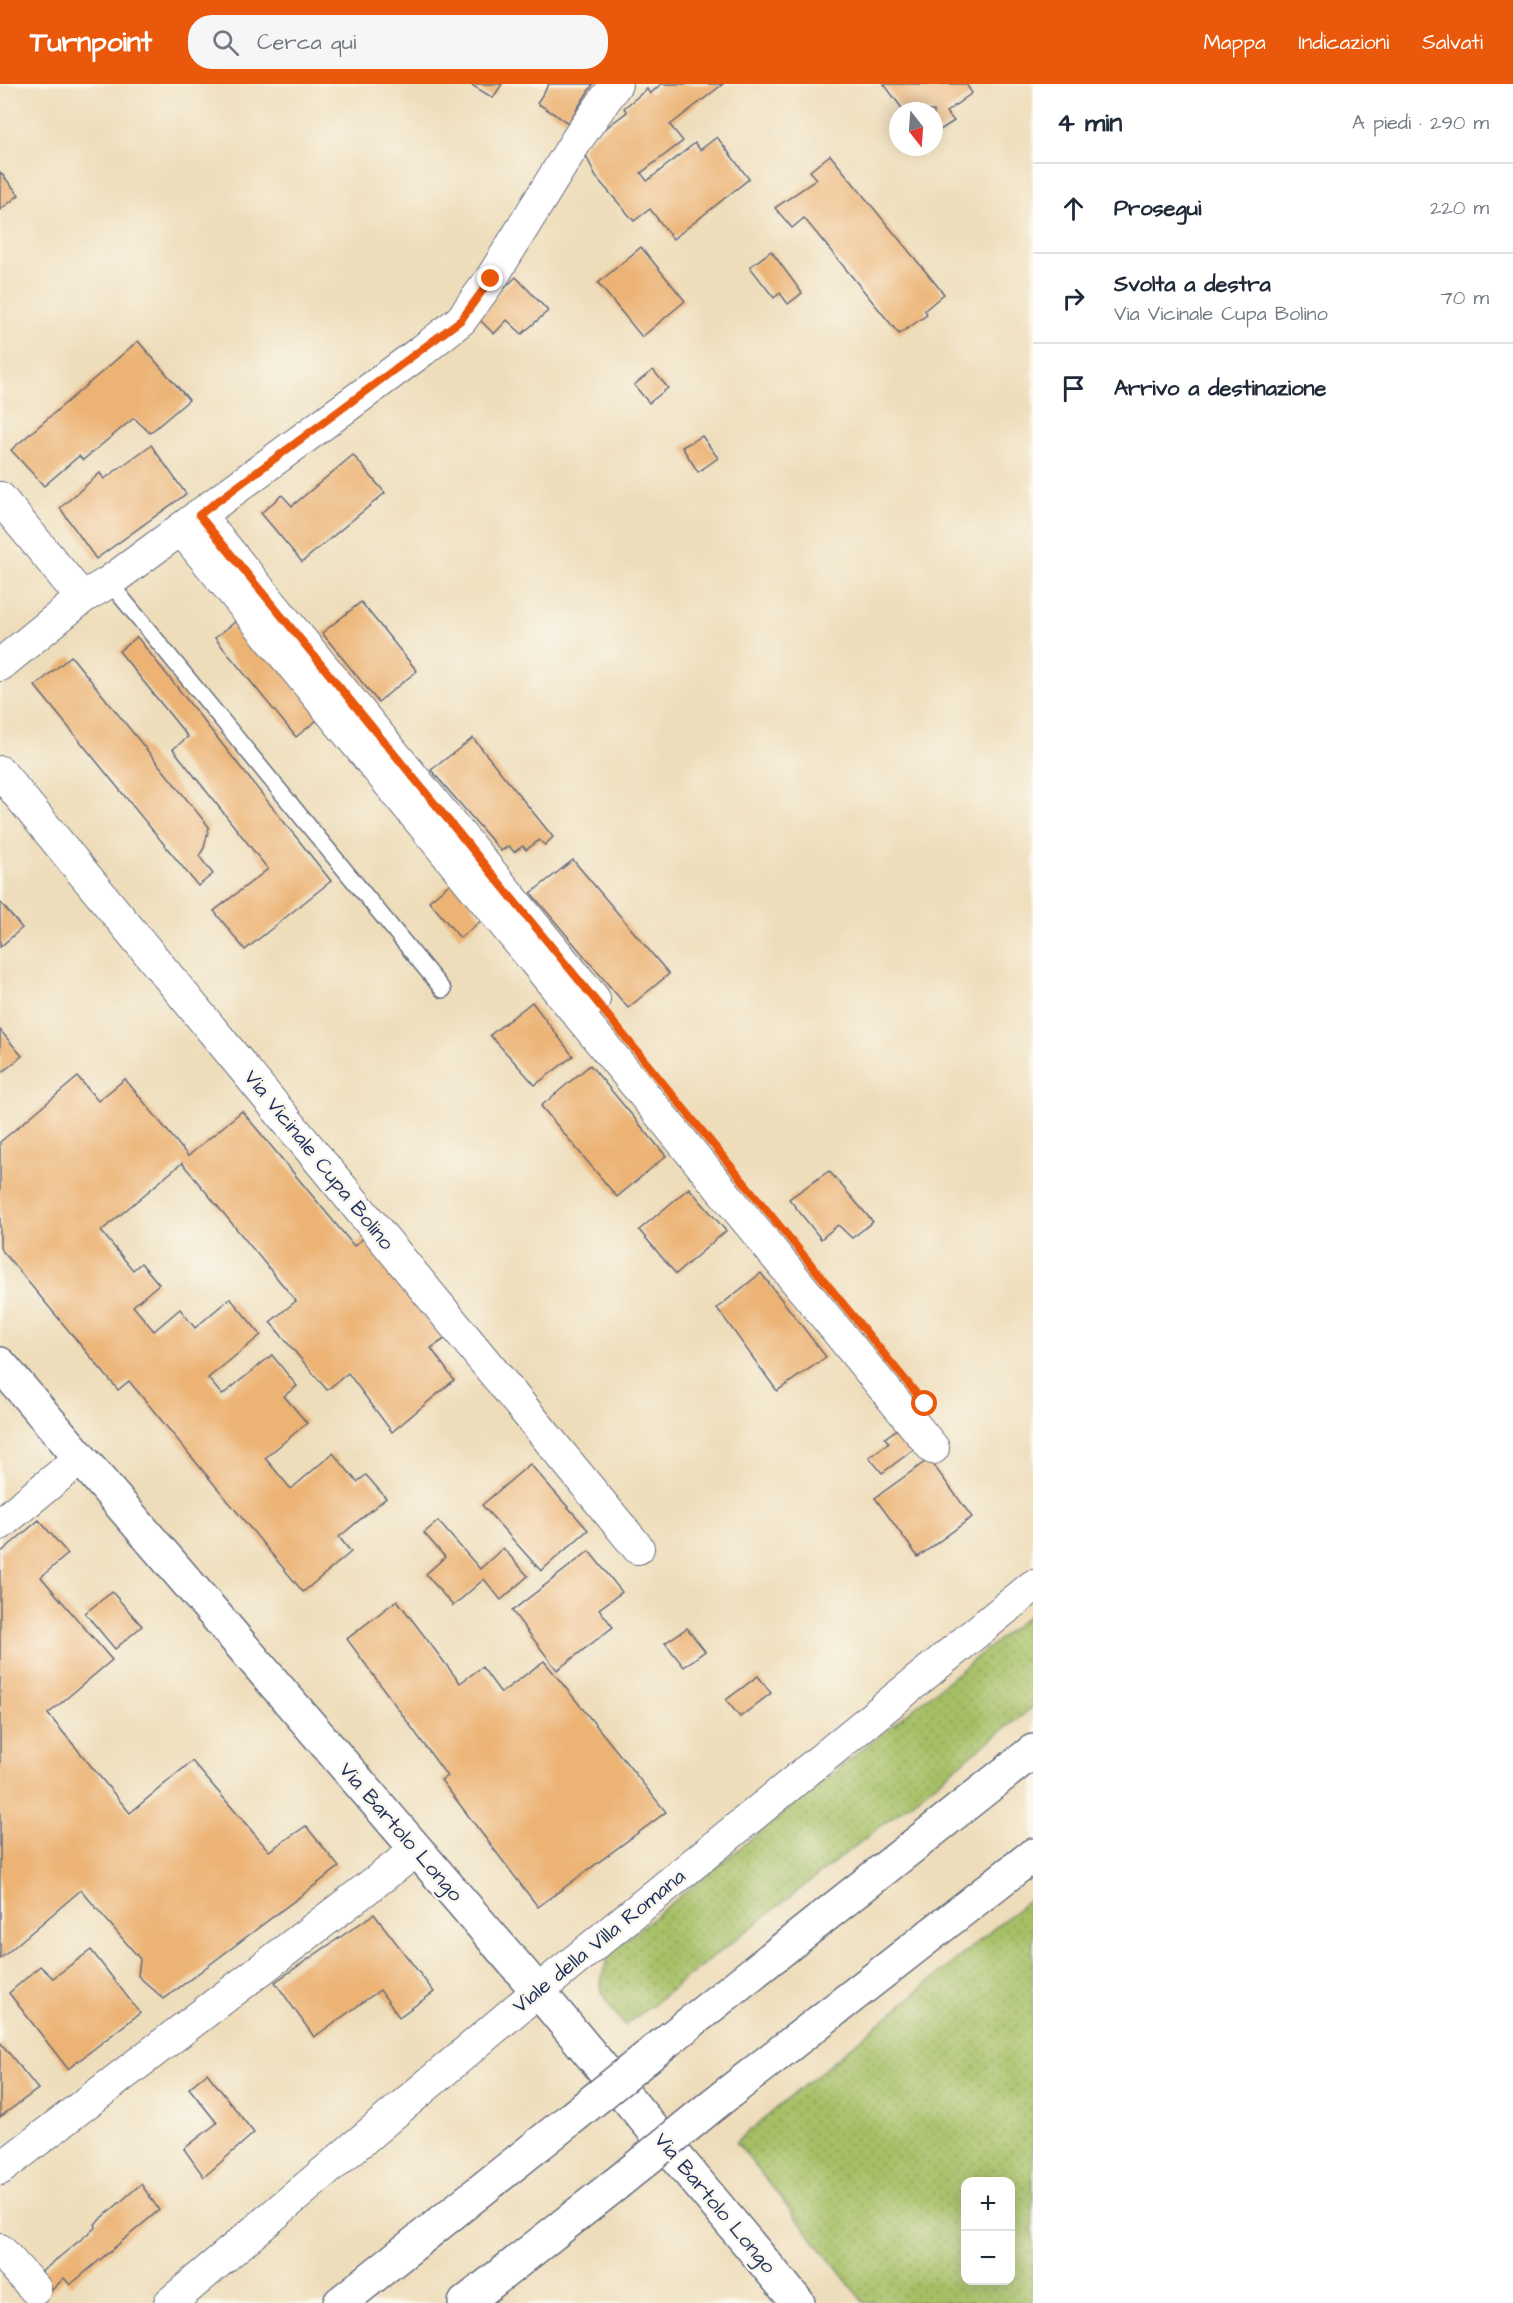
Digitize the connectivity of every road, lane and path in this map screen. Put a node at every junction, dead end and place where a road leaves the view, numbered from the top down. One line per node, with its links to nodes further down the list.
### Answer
1 (616, 84): 3 (street)
2 (0, 498): 5 (street)
3 (190, 522): 4 (street); 10 (street); 11 (street)
4 (109, 582): 5 (street); 8 (lane)
5 (82, 598): 6 (street)
6 (0, 665)
7 (0, 772): 14 (street, Via Vicinale Cupa Bolino)
8 (443, 990)
9 (0, 1364): 12 (main road, Via Bartolo Longo)
10 (925, 1404)
11 (933, 1448)
12 (81, 1458): 13 (street); 17 (main road, Via Bartolo Longo)
13 (0, 1524)
14 (638, 1548)
15 (1033, 1586): 19 (street, Viale della Villa Romana)
16 (1033, 1751): 24 (main road, bridge)
17 (417, 1850): 19 (main road, Via Bartolo Longo); 20 (street)
18 (1033, 1855): 25 (main road, bridge)
19 (538, 1991): 23 (street, Viale della Villa Romana); 26 (main road, Via Bartolo Longo)
20 (0, 2169)
21 (0, 2250): 22 (street)
22 (35, 2289)
23 (170, 2303)
24 (340, 2303)
25 (465, 2303)
26 (798, 2303)

